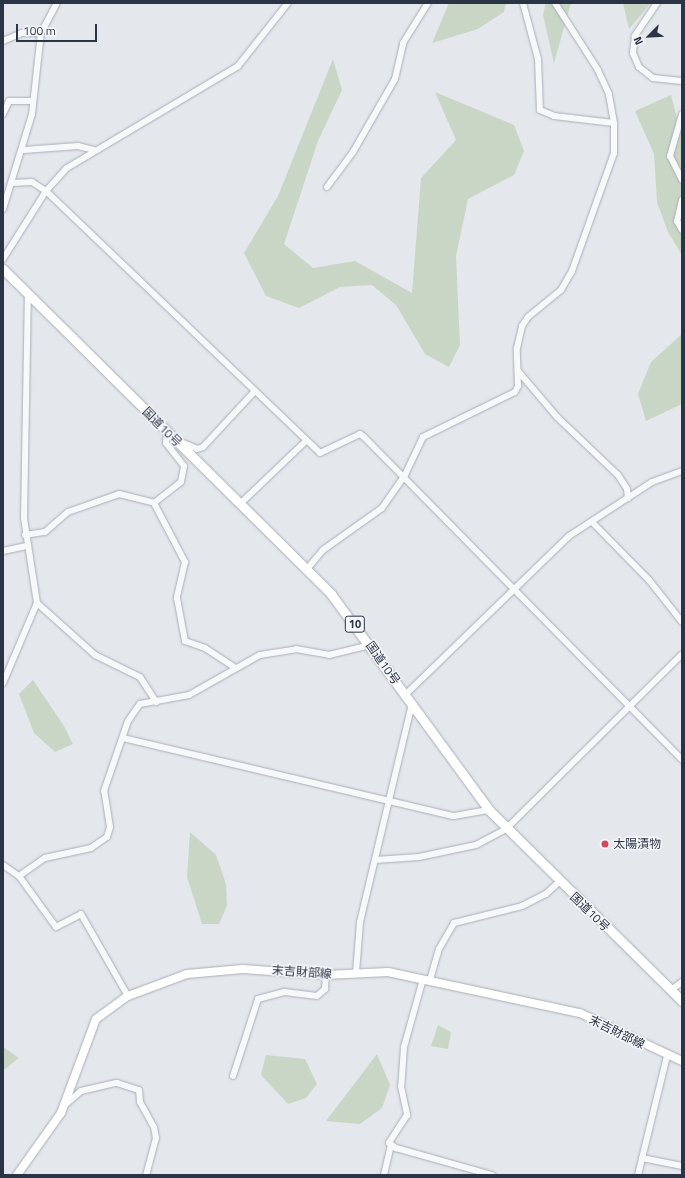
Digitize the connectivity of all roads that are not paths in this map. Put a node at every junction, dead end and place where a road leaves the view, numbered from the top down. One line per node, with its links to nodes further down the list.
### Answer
1 (57, 3): 7 (street)
2 (288, 3): 15 (street)
3 (428, 3): 18 (street)
4 (523, 3): 13 (street)
5 (555, 3): 13 (street)
6 (657, 3): 9 (street)
7 (41, 33): 8 (street); 10 (street)
8 (3, 41)
9 (682, 81)
10 (32, 102): 11 (street); 14 (street)
11 (3, 114)
12 (682, 114): 16 (street)
13 (614, 123): 26 (street)
14 (24, 150): 15 (street); 17 (street)
15 (94, 150): 19 (street)
16 (682, 180)
17 (12, 183): 19 (street); 21 (street)
18 (327, 187)
19 (46, 192): 23 (street); 27 (street)
20 (682, 200): 22 (street)
21 (3, 209)
22 (682, 230)
23 (3, 257)
24 (3, 269): 25 (highway, 国道10号 / 10)
25 (28, 295): 28 (highway, 国道10号 / 10); 36 (street)
26 (518, 371): 31 (street); 32 (street)
27 (255, 391): 28 (street); 29 (street)
28 (170, 435): 33 (street); 34 (highway, 国道10号 / 10)
29 (306, 441): 31 (street); 34 (street)
30 (682, 471): 32 (street)
31 (405, 475): 39 (street); 40 (street)
32 (628, 498): 35 (street)
33 (154, 503): 36 (street); 45 (street)
34 (240, 504): 39 (highway, 国道10号 / 10)
35 (593, 523): 40 (street); 42 (street)
36 (25, 535): 37 (street)
37 (27, 546): 38 (street); 41 (street)
38 (3, 551)
39 (306, 570): 43 (highway, 国道10号 / 10)
40 (515, 588): 47 (street); 50 (street)
41 (37, 603): 46 (street); 48 (street)
42 (682, 622)
43 (370, 645): 45 (street); 47 (highway, 国道10号 / 10)
44 (682, 654): 50 (street)
45 (236, 668): 48 (street)
46 (3, 683)
47 (405, 695): 49 (highway, 国道10号 / 10)
48 (156, 702): 51 (street)
49 (412, 704): 53 (street); 54 (highway, 国道10号 / 10)
50 (630, 706): 52 (street); 55 (street)
51 (123, 738): 53 (street); 58 (street)
52 (682, 759)
53 (388, 802): 54 (street); 56 (street)
54 (489, 810): 55 (highway, 国道10号 / 10)
55 (506, 829): 56 (street); 59 (highway, 国道10号 / 10)
56 (374, 860): 60 (street)
57 (3, 865): 58 (street)
58 (19, 876): 65 (street)
59 (559, 882): 62 (street); 64 (highway, 国道10号 / 10)
60 (356, 973): 61 (main road, 末吉財部線); 62 (main road, 末吉財部線)
61 (326, 975): 65 (main road, 末吉財部線); 69 (street)
62 (426, 980): 67 (main road, 末吉財部線); 71 (street)
63 (682, 982): 64 (street)
64 (671, 990): 66 (highway, 国道10号 / 10)
65 (128, 996): 70 (main road, 末吉財部線)
66 (682, 1001)
67 (667, 1056): 68 (main road, 末吉財部線); 72 (street)
68 (682, 1061)
69 (233, 1076)
70 (66, 1104): 74 (main road, 末吉財部線); 75 (street)
71 (391, 1145): 76 (street); 77 (street)
72 (642, 1158): 73 (street); 78 (street)
73 (682, 1166)
74 (16, 1175)
75 (146, 1175)
76 (384, 1175)
77 (492, 1175)
78 (638, 1175)

